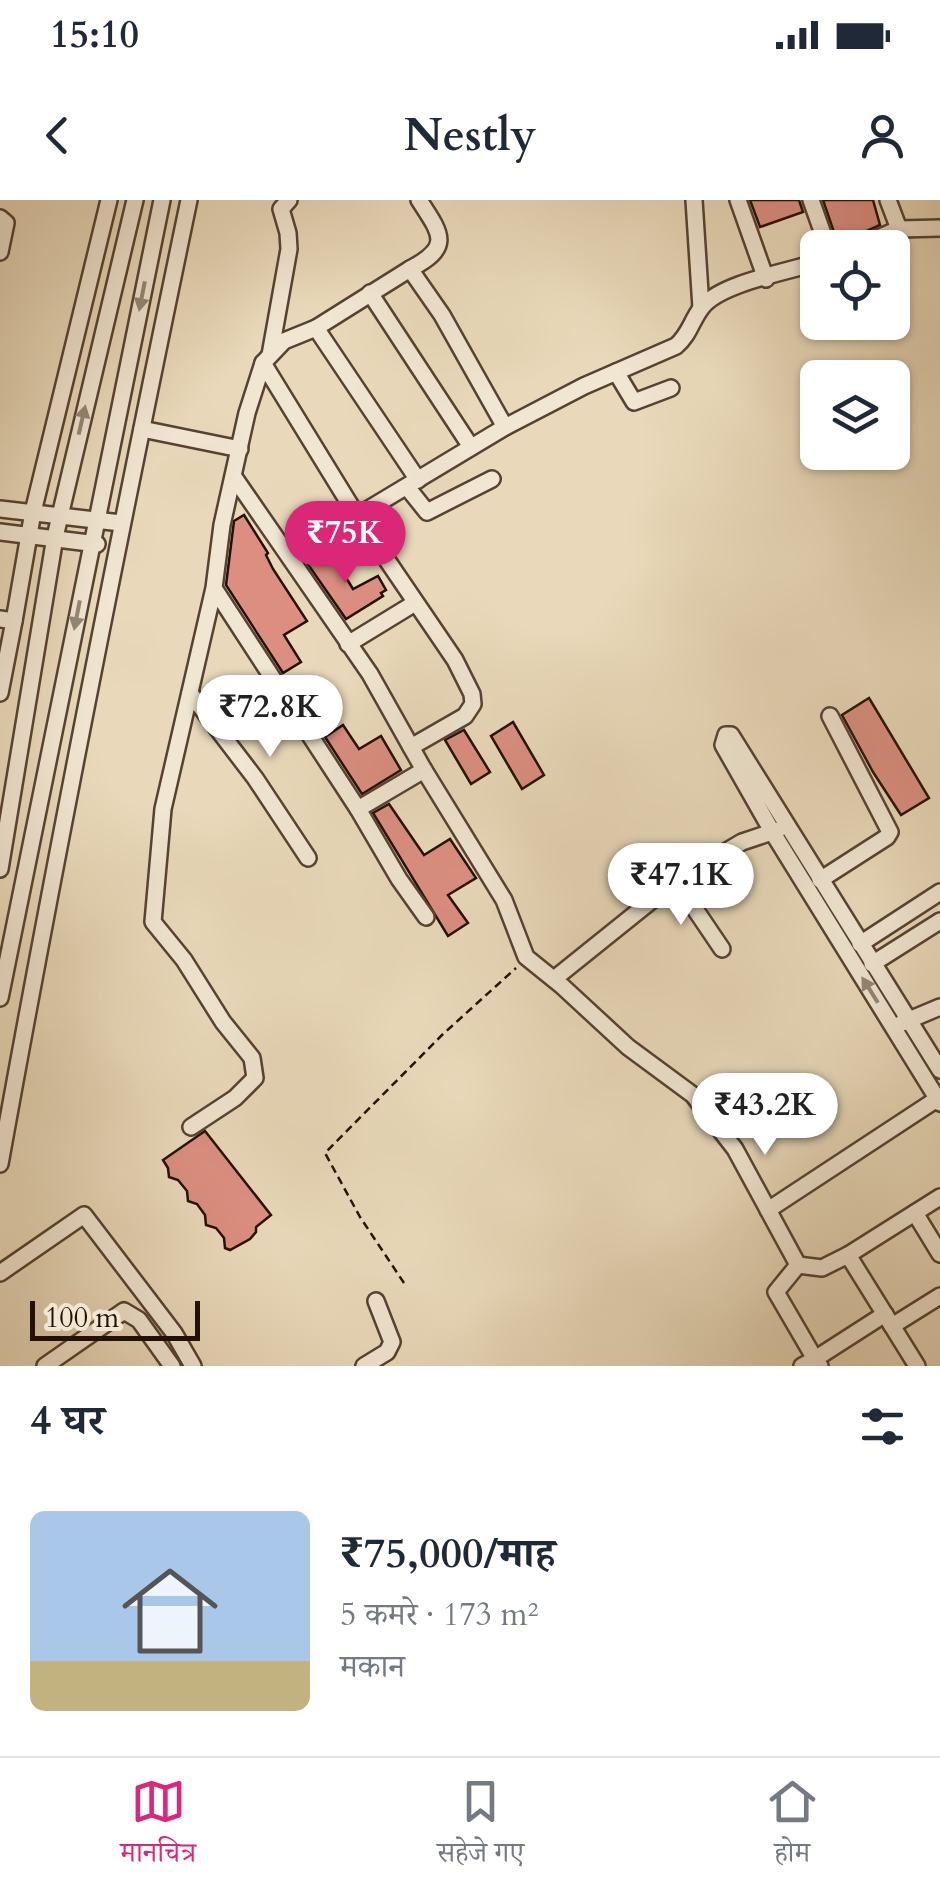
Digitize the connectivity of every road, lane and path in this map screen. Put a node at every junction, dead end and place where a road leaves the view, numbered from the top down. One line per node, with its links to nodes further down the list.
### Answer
1 (108, 200): 34 (street)
2 (135, 200): 35 (street, one-way to 2)
3 (162, 200): 37 (street, one-way to 37)
4 (189, 200): 27 (street)
5 (289, 200): 23 (street)
6 (419, 200): 18 (street)
7 (694, 200): 21 (street)
8 (738, 200): 19 (street)
9 (811, 200): 14 (street)
10 (888, 200): 12 (street)
11 (0, 218): 16 (street)
12 (899, 228): 13 (street); 15 (street)
13 (940, 228)
14 (822, 230)
15 (895, 230)
16 (0, 252)
17 (800, 268): 19 (street)
18 (410, 269): 20 (street); 26 (street)
19 (766, 278): 21 (street)
20 (370, 293): 22 (street); 28 (street)
21 (701, 308): 24 (street)
22 (316, 328): 23 (street); 32 (street)
23 (266, 359): 29 (street); 36 (street)
24 (616, 372): 25 (street); 26 (street)
25 (671, 388)
26 (505, 427): 28 (street)
27 (142, 429): 29 (street); 38 (street)
28 (471, 448): 32 (street)
29 (240, 449): 30 (street)
30 (234, 477): 44 (street); 47 (street)
31 (492, 479): 32 (street)
32 (412, 483): 36 (street)
33 (0, 508): 34 (street)
34 (33, 512): 35 (street); 40 (street)
35 (59, 515): 37 (street); 41 (street)
36 (357, 516): 45 (street)
37 (97, 520): 38 (street); 42 (street)
38 (120, 523): 43 (street)
39 (0, 532): 40 (street)
40 (29, 534): 41 (street); 46 (street)
41 (55, 537): 42 (street); 56 (street)
42 (91, 543): 43 (street); 67 (street, one-way to 67)
43 (116, 548): 73 (street)
44 (214, 588): 49 (street); 53 (street)
45 (416, 603): 47 (street); 51 (street)
46 (7, 620): 48 (street)
47 (348, 644): 51 (street)
48 (0, 692)
49 (190, 693): 55 (street); 72 (street)
50 (830, 716): 57 (street)
51 (410, 747): 52 (street)
52 (424, 770): 53 (street); 64 (street)
53 (358, 809): 60 (street)
54 (779, 829): 54 (street); 57 (street); 58 (street); 69 (street, one-way to 54)
55 (308, 858)
56 (0, 869)
57 (820, 880): 62 (street)
58 (676, 881): 63 (street); 66 (street)
59 (940, 892): 62 (street)
60 (426, 918)
61 (940, 922): 65 (street)
62 (860, 944): 65 (street)
63 (722, 949)
64 (526, 957): 66 (street); 81 (path)
65 (872, 964): 69 (street)
66 (554, 979): 75 (street)
67 (0, 998)
68 (940, 1007): 69 (street)
69 (900, 1024): 70 (street); 71 (street)
70 (940, 1070)
71 (939, 1100): 75 (street)
72 (191, 1127)
73 (0, 1164)
74 (940, 1197): 76 (street)
75 (768, 1210): 79 (street)
76 (915, 1213): 77 (street); 78 (street)
77 (940, 1254)
78 (848, 1255): 79 (street); 84 (street)
79 (798, 1265): 85 (street)
80 (0, 1273): 88 (street)
81 (404, 1283)
82 (940, 1296): 84 (street)
83 (376, 1301): 89 (street)
84 (889, 1320): 85 (street); 90 (street)
85 (812, 1364)
86 (45, 1366): 87 (street)
87 (172, 1366)
88 (193, 1366)
89 (364, 1366)
90 (917, 1366)

